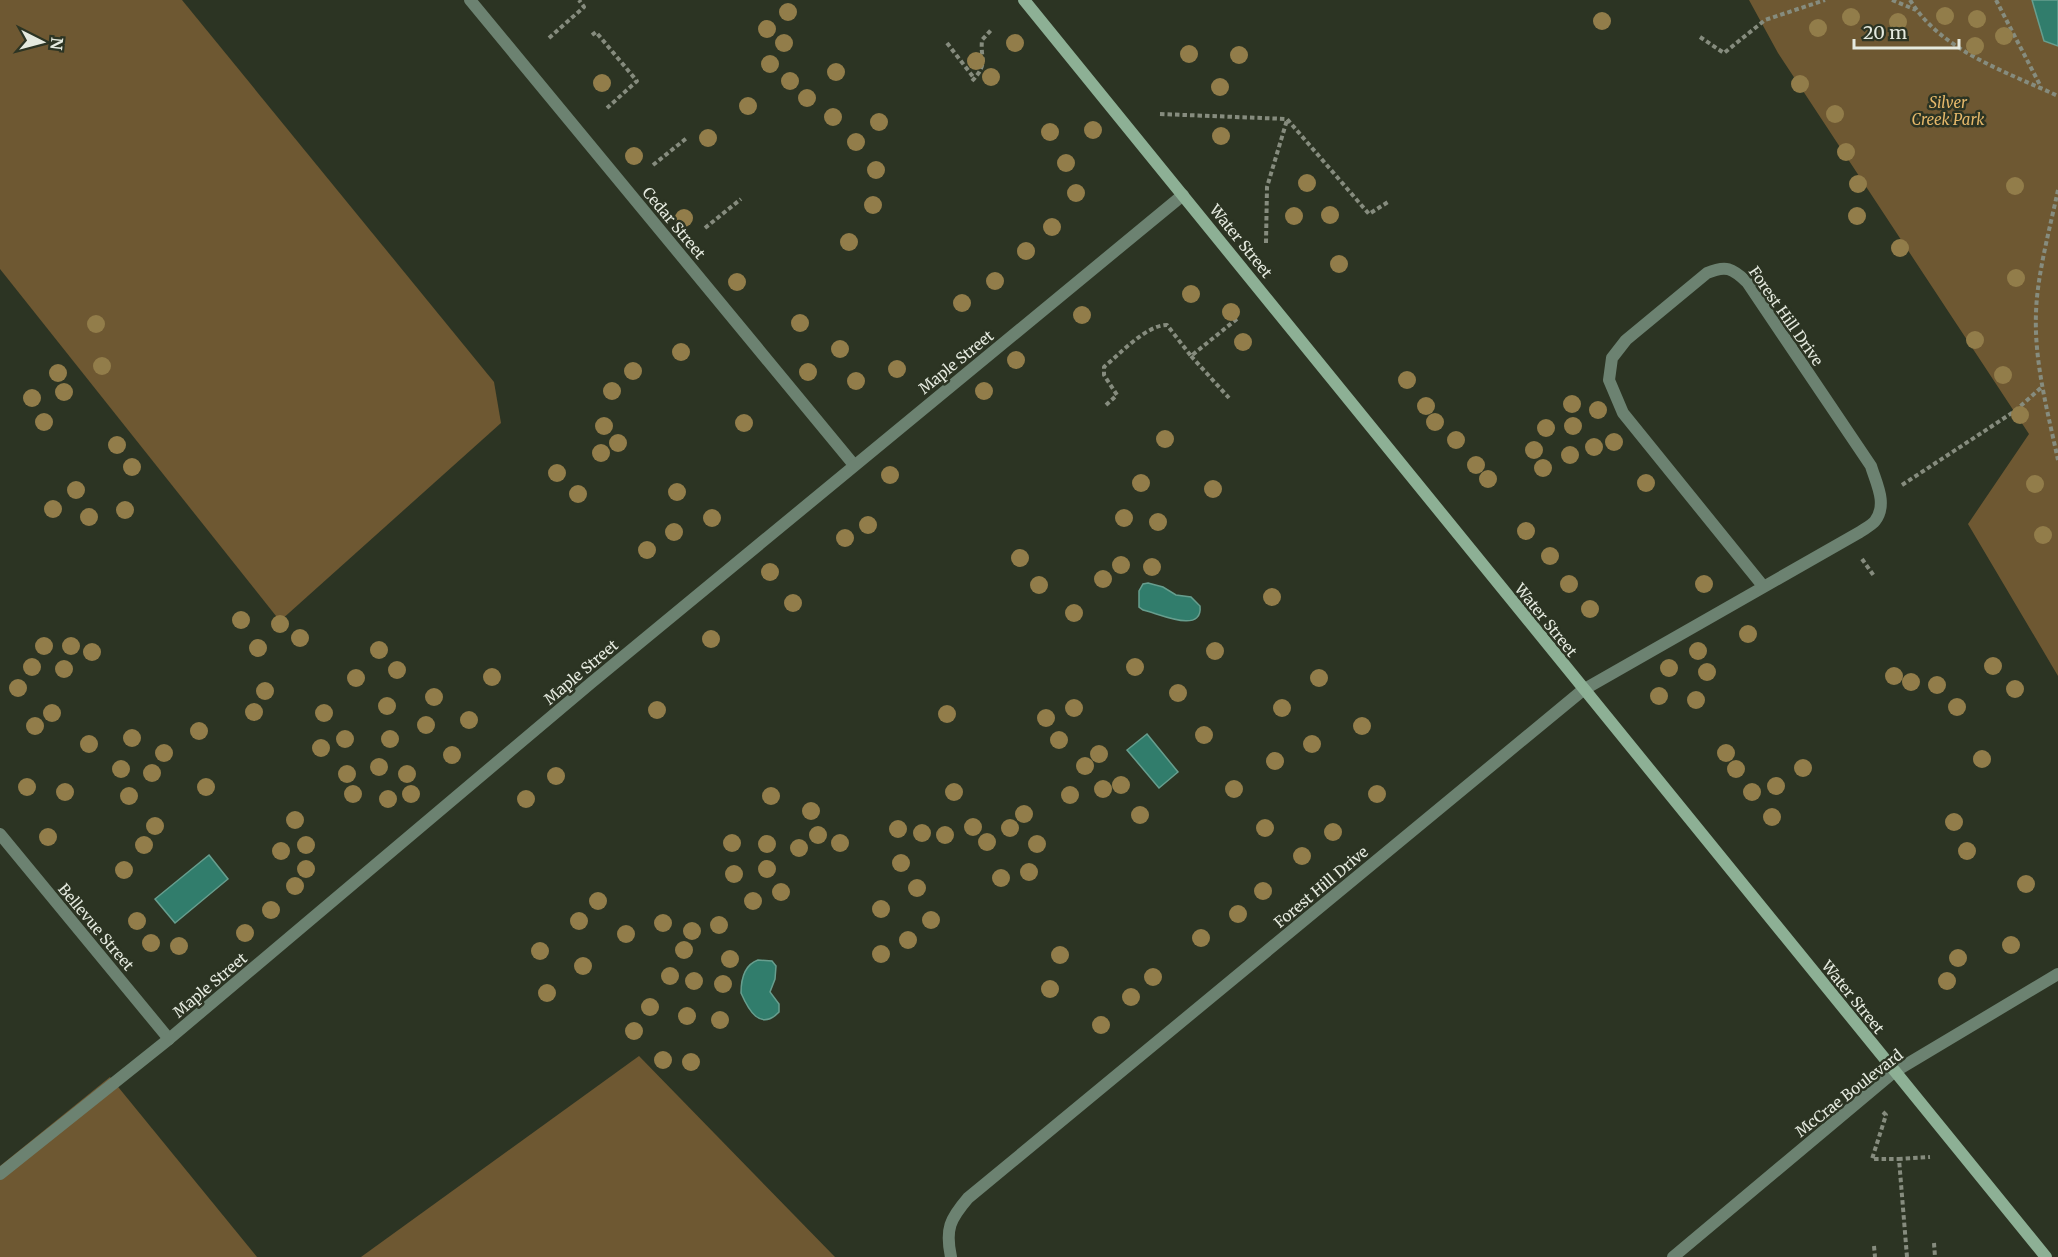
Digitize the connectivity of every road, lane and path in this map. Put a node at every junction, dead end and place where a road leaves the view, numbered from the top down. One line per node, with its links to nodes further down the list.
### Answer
1 (470, 0): 33 (street, Cedar Street)
2 (579, 0): 12 (path)
3 (1024, 0): 22 (street, Water Street)
4 (1825, 0): 11 (path)
5 (1892, 0): 8 (path)
6 (1910, 0): 8 (path)
7 (1996, 0): 14 (path)
8 (1916, 10): 14 (path)
9 (992, 29): 13 (path)
10 (592, 35): 16 (path)
11 (1700, 37)
12 (549, 38)
13 (947, 43)
14 (2041, 88): 15 (path)
15 (2058, 96)
16 (607, 108)
17 (1160, 114): 18 (path)
18 (1287, 119): 24 (path); 26 (path)
19 (688, 137): 20 (path)
20 (653, 165)
21 (2058, 190): 29 (path)
22 (1183, 195): 33 (street, Maple Street); 36 (street, Water Street)
23 (741, 199): 25 (path)
24 (1388, 202)
25 (705, 228)
26 (1266, 243)
27 (1238, 318): 28 (path)
28 (1191, 356): 30 (path); 31 (path)
29 (2043, 386): 32 (path); 34 (path)
30 (1229, 398)
31 (1106, 405)
32 (2058, 460)
33 (854, 465): 39 (street, Maple Street)
34 (1881, 498): 35 (street, Forest Hill Drive); 35 (street, Forest Hill Drive)
35 (1763, 586): 36 (street, Forest Hill Drive)
36 (1583, 690): 40 (street, Water Street); 47 (street, Forest Hill Drive)
37 (0, 834): 39 (street, Bellevue Street)
38 (2058, 974): 40 (street, McCrae Boulevard)
39 (169, 1039): 44 (street, Maple Street)
40 (1894, 1072): 41 (street, McCrae Boulevard); 52 (street, Water Street)
41 (1867, 1094): 43 (path); 48 (street, McCrae Boulevard)
42 (1930, 1157): 43 (path)
43 (1899, 1159): 50 (path)
44 (0, 1174)
45 (1934, 1243): 51 (path)
46 (1874, 1246): 49 (path)
47 (951, 1257)
48 (1673, 1257)
49 (1875, 1257)
50 (1907, 1257)
51 (1935, 1257)
52 (2046, 1257)

